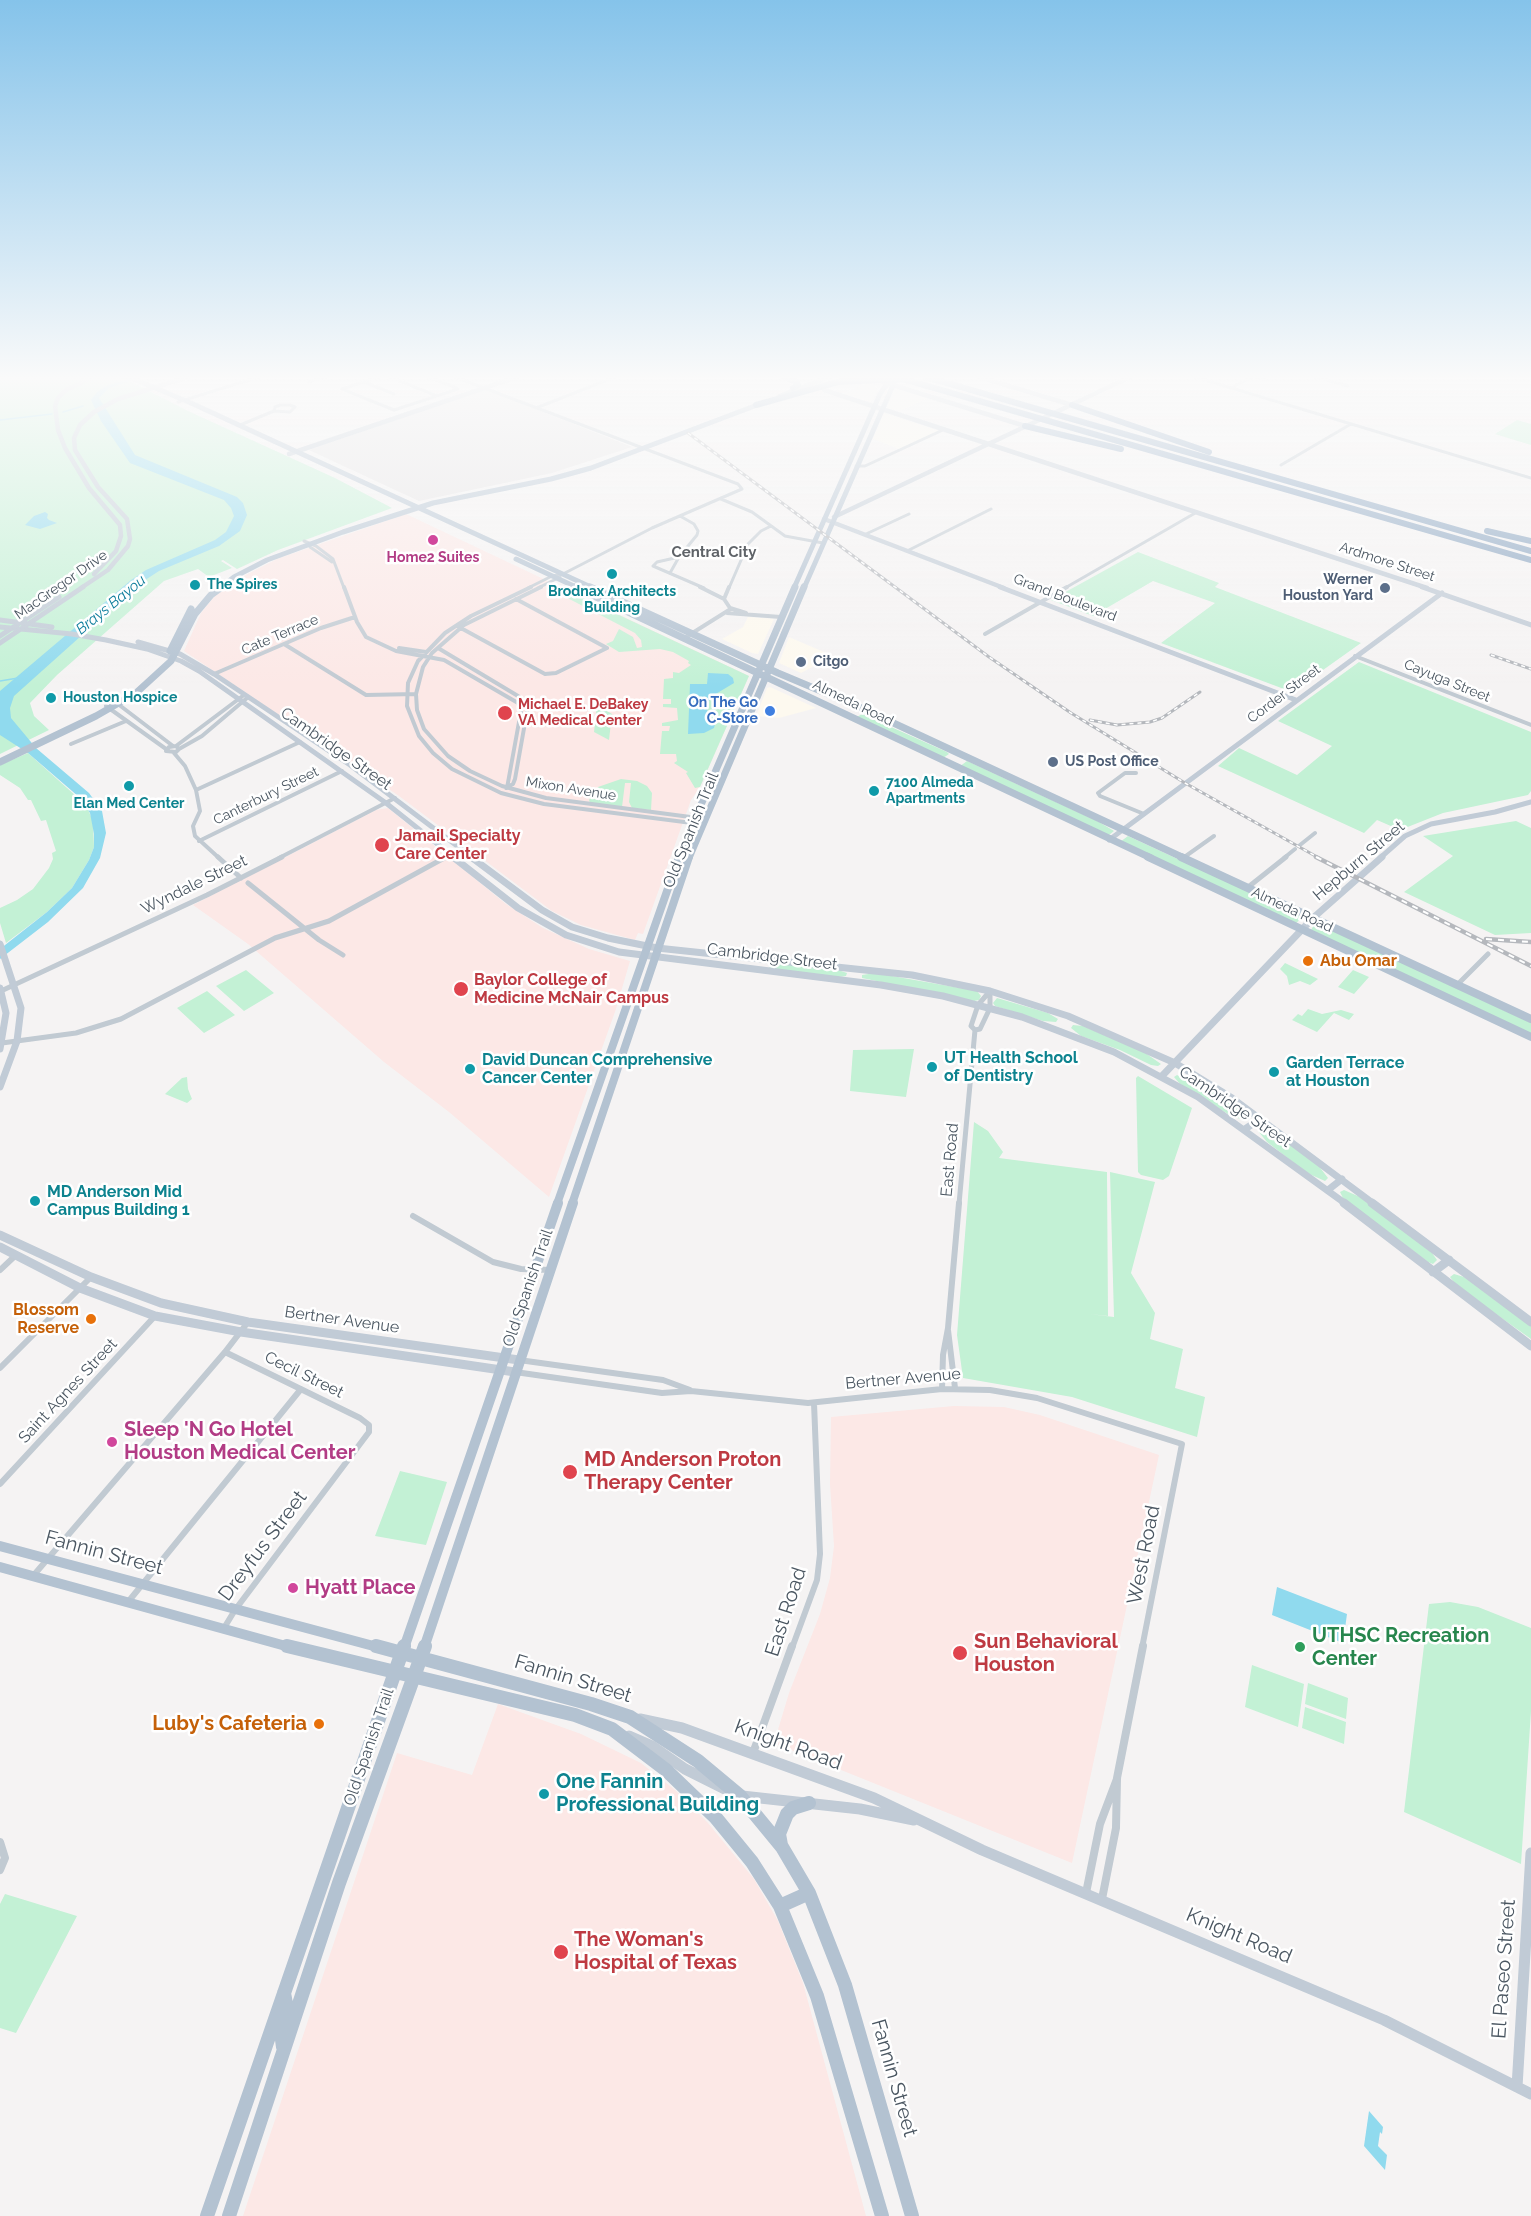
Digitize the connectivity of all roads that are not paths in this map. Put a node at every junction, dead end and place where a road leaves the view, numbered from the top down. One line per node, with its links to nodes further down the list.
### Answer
1 (84, 480): 29 (street)
2 (93, 480): 28 (street)
3 (350, 480): 20 (main road, Almeda Road)
4 (359, 480): 20 (main road, Almeda Road)
5 (529, 480): 20 (main road)
6 (725, 480): 16 (street)
7 (842, 480): 14 (main road, Old Spanish Trail)
8 (850, 480): 15 (main road, Old Spanish Trail)
9 (907, 480): 18 (street)
10 (1100, 480): 22 (street, Ardmore Street)
11 (1252, 480): 27 (highway)
12 (1278, 480): 37 (highway)
13 (1305, 480): 34 (highway)
14 (837, 490): 15 (main road); 17 (main road, Old Spanish Trail)
15 (845, 491): 19 (main road, Old Spanish Trail)
16 (721, 499): 24 (street); 30 (street)
17 (832, 503): 19 (street); 25 (main road, Old Spanish Trail)
18 (860, 503): 19 (street); 26 (street)
19 (840, 504): 26 (main road, Old Spanish Trail)
20 (412, 507): 35 (main road); 44 (main road, Almeda Road); 44 (main road, Almeda Road)
21 (991, 509): 36 (street)
22 (1197, 512): 47 (street, Ardmore Street); 51 (street)
23 (909, 514): 31 (street)
24 (680, 516): 38 (street); 44 (street)
25 (825, 519): 26 (street, Grand Boulevard); 32 (main road, Old Spanish Trail)
26 (833, 519): 31 (street, Grand Boulevard); 33 (main road, Old Spanish Trail)
27 (1392, 520): 39 (highway); 40 (highway)
28 (129, 524): 29 (street); 61 (street, MacGregor Drive)
29 (120, 525): 54 (street, MacGregor Drive)
30 (771, 526): 32 (street); 45 (street)
31 (866, 534): 36 (street, Grand Boulevard)
32 (814, 542): 33 (street); 42 (main road, Old Spanish Trail)
33 (823, 543): 43 (main road, Old Spanish Trail)
34 (1531, 543)
35 (308, 544): 56 (street); 81 (main road)
36 (909, 550): 51 (street, Grand Boulevard)
37 (1531, 553)
38 (679, 557): 41 (street); 41 (street)
39 (1531, 560)
40 (1531, 565)
41 (670, 573): 46 (street)
42 (801, 573): 43 (main road); 52 (main road, Old Spanish Trail)
43 (810, 573): 53 (main road, Old Spanish Trail)
44 (557, 576): 48 (street); 49 (street, Mixon Avenue); 71 (main road, Almeda Road); 75 (main road, Almeda Road)
45 (729, 588): 46 (street); 50 (street)
46 (711, 591): 50 (street)
47 (1442, 593): 63 (street, Ardmore Street); 85 (street, Corder Street)
48 (511, 597): 49 (street); 62 (street)
49 (516, 599): 66 (street, Mixon Avenue); 66 (street)
50 (724, 599): 55 (street)
51 (1041, 601): 72 (street); 94 (street, Grand Boulevard)
52 (788, 603): 53 (main road); 57 (main road, Old Spanish Trail)
53 (797, 603): 58 (main road, Old Spanish Trail)
54 (44, 606): 59 (street); 60 (street, MacGregor Drive)
55 (727, 612): 57 (street); 71 (street)
56 (355, 617): 79 (street, Cate Terrace); 82 (street)
57 (781, 617): 58 (main road); 69 (main road, Old Spanish Trail)
58 (790, 618): 70 (main road, Old Spanish Trail)
59 (0, 619): 60 (street, Cambridge Street)
60 (20, 622): 61 (street, Cambridge Street); 65 (street, MacGregor Drive)
61 (28, 623): 67 (street, MacGregor Drive); 68 (street, Cambridge Street)
62 (455, 625): 66 (street); 82 (street)
63 (1531, 625)
64 (0, 627): 65 (street, Cambridge Street)
65 (10, 628): 67 (street, Cambridge Street); 74 (street, MacGregor Drive)
66 (460, 628): 80 (street, Mixon Avenue)
67 (20, 629): 68 (street, Cambridge Street); 78 (street, MacGregor Drive)
68 (49, 629): 73 (street, Cambridge Street)
69 (775, 631): 70 (main road); 86 (main road, Old Spanish Trail)
70 (784, 632): 87 (main road, Old Spanish Trail)
71 (693, 633): 75 (street); 86 (main road, Almeda Road)
72 (985, 634)
73 (95, 635): 76 (street, Cambridge Street); 77 (street, Cambridge Street)
74 (0, 636)
75 (686, 637): 86 (main road, Almeda Road)
76 (131, 640): 77 (street); 81 (street, Cambridge Street)
77 (112, 641): 81 (street, Cambridge Street)
78 (0, 643)
79 (285, 644): 88 (street, Cate Terrace); 92 (street)
80 (438, 648): 83 (street, Mixon Avenue); 84 (street)
81 (172, 654): 88 (street, Cambridge Street); 93 (street, Cambridge Street); 95 (main road)
82 (424, 654): 83 (street); 92 (street)
83 (431, 655): 84 (street); 90 (street); 91 (street, Mixon Avenue)
84 (448, 656): 89 (street)
85 (1355, 656): 94 (street, Corder Street); 103 (street, Cayuga Street)
86 (758, 668): 87 (main road, Almeda Road); 101 (main road, Old Spanish Trail)
87 (766, 672): 97 (main road, Almeda Road); 98 (main road, Almeda Road); 102 (main road, Old Spanish Trail)
88 (214, 674): 93 (street, Cambridge Street)
89 (488, 679): 90 (street); 117 (street)
90 (482, 682): 115 (street)
91 (416, 694): 92 (street); 116 (street, Mixon Avenue)
92 (406, 695): 119 (street, Mixon Avenue)
93 (243, 699): 105 (street, Cambridge Street); 107 (street); 120 (street, Cambridge Street)
94 (1296, 700): 123 (street, Corder Street)
95 (116, 703): 96 (main road); 107 (street)
96 (108, 707): 99 (street); 109 (main road)
97 (859, 707): 98 (main road); 108 (main road, Almeda Road)
98 (846, 715): 110 (main road, Almeda Road)
99 (120, 717): 100 (street); 104 (street)
100 (126, 721): 104 (street); 107 (street)
101 (735, 722): 102 (main road); 111 (main road, Old Spanish Trail)
102 (746, 723): 112 (main road, Old Spanish Trail)
103 (1531, 725)
104 (109, 727): 106 (street)
105 (300, 742): 113 (street, Cambridge Street); 118 (street)
106 (71, 744)
107 (175, 748): 118 (street)
108 (959, 755): 110 (main road); 126 (main road, Almeda Road)
109 (1, 759)
110 (947, 764): 129 (main road, Almeda Road)
111 (716, 767): 112 (main road); 124 (main road, Old Spanish Trail)
112 (727, 768): 125 (main road, Old Spanish Trail)
113 (342, 771): 122 (street, Cambridge Street); 130 (street, Canterbury Street)
114 (1136, 773): 123 (street)
115 (508, 774): 116 (street); 117 (street)
116 (495, 783): 117 (street, Mixon Avenue)
117 (507, 788): 119 (street); 124 (street, Mixon Avenue)
118 (196, 790): 130 (street)
119 (501, 793): 124 (street, Mixon Avenue)
120 (395, 798): 122 (street, Wyndale Street); 132 (street, Cambridge Street)
121 (1531, 802): 141 (street, Hepburn Street)
122 (386, 803): 134 (street, Cambridge Street); 136 (street, Wyndale Street)
123 (1143, 815): 126 (street, Corder Street)
124 (693, 820): 125 (street, Mixon Avenue); 138 (main road, Old Spanish Trail)
125 (704, 822): 139 (main road, Old Spanish Trail)
126 (1122, 830): 129 (street, Corder Street); 135 (main road, Almeda Road)
127 (1315, 832): 131 (street)
128 (1214, 836): 135 (street)
129 (1109, 840): 145 (main road, Almeda Road)
130 (199, 841): 136 (street)
131 (1300, 845)
132 (461, 848): 134 (street); 142 (street, Cambridge Street)
133 (1295, 849): 140 (street)
134 (451, 854): 143 (street, Cambridge Street); 144 (street)
135 (1183, 858): 140 (main road, Almeda Road)
136 (241, 878): 155 (street, Wyndale Street)
137 (248, 883): 144 (street)
138 (668, 885): 139 (main road); 147 (main road, Old Spanish Trail)
139 (678, 886): 148 (main road, Old Spanish Trail)
140 (1247, 888): 141 (main road, Almeda Road)
141 (1313, 918): 145 (street, Hepburn Street); 156 (main road, Almeda Road)
142 (554, 919): 143 (street); 147 (street, Cambridge Street)
143 (546, 926): 151 (street, Cambridge Street)
144 (304, 928): 150 (street); 166 (street)
145 (1302, 930): 165 (main road, Almeda Road); 170 (street, Hepburn Street)
146 (0, 944): 155 (street)
147 (646, 946): 148 (street, Cambridge Street); 151 (main road, Old Spanish Trail)
148 (657, 948): 152 (main road, Old Spanish Trail); 153 (street, Cambridge Street)
149 (1488, 954): 156 (street)
150 (343, 955)
151 (643, 956): 152 (street, Cambridge Street); 168 (main road, Old Spanish Trail)
152 (654, 958): 154 (street, Cambridge Street); 169 (main road, Old Spanish Trail)
153 (855, 969): 154 (street); 158 (street, Cambridge Street)
154 (854, 982): 159 (street, Cambridge Street)
155 (15, 985): 157 (street, Wyndale Street); 166 (street)
156 (1457, 985): 162 (main road, Almeda Road)
157 (0, 989): 167 (street)
158 (990, 991): 159 (street); 160 (street); 161 (street, Cambridge Street)
159 (978, 1005): 160 (street, Cambridge Street); 163 (street, East Road)
160 (990, 1008): 163 (street, East Road); 164 (street, Cambridge Street)
161 (1068, 1016): 164 (street); 170 (street, Cambridge Street)
162 (1531, 1019)
163 (975, 1030): 193 (street, East Road)
164 (1061, 1030): 171 (street, Cambridge Street)
165 (1531, 1038)
166 (17, 1041): 167 (street); 172 (street)
167 (1, 1046)
168 (609, 1055): 169 (main road); 184 (main road, Old Spanish Trail)
169 (622, 1056): 186 (main road, Old Spanish Trail)
170 (1175, 1064): 171 (street, Hepburn Street); 173 (street, Cambridge Street)
171 (1162, 1076): 174 (street, Cambridge Street)
172 (0, 1087)
173 (1260, 1119): 174 (street); 175 (street, Cambridge Street)
174 (1245, 1129): 176 (street, Cambridge Street)
175 (1342, 1179): 176 (street); 183 (street, Cambridge Street)
176 (1328, 1190): 187 (street, Cambridge Street)
177 (413, 1216): 184 (street)
178 (0, 1235): 179 (street, Bertner Avenue)
179 (12, 1240): 180 (street); 188 (street, Bertner Avenue)
180 (0, 1241)
181 (0, 1247): 182 (street, Bertner Avenue)
182 (16, 1255): 185 (street); 189 (street, Bertner Avenue)
183 (1449, 1260): 187 (street); 192 (street, Cambridge Street)
184 (535, 1268): 186 (street); 197 (main road, Old Spanish Trail)
185 (0, 1270)
186 (551, 1270): 198 (main road, Old Spanish Trail)
187 (1433, 1272): 195 (street, Cambridge Street)
188 (91, 1277): 189 (street); 191 (street, Bertner Avenue)
189 (80, 1288): 190 (street, Bertner Avenue); 199 (street)
190 (155, 1316): 194 (street, Bertner Avenue); 209 (street, Saint Agnes Street)
191 (248, 1322): 194 (street); 197 (street, Bertner Avenue)
192 (1531, 1322)
193 (948, 1328): 202 (street, East Road); 204 (street, East Road)
194 (241, 1332): 196 (street); 200 (street, Bertner Avenue)
195 (1531, 1346)
196 (225, 1352): 203 (street, Cecil Street); 213 (street)
197 (504, 1358): 198 (street, Bertner Avenue); 200 (main road, Old Spanish Trail)
198 (519, 1360): 201 (main road, Old Spanish Trail); 205 (street, Bertner Avenue)
199 (0, 1368)
200 (500, 1370): 201 (street, Bertner Avenue); 210 (main road, Old Spanish Trail)
201 (515, 1372): 205 (street, Bertner Avenue); 211 (main road, Old Spanish Trail)
202 (955, 1388): 204 (street, Bertner Avenue); 208 (street, Bertner Avenue)
203 (301, 1389): 207 (street, Cecil Street); 216 (street)
204 (942, 1389): 206 (street, Bertner Avenue)
205 (691, 1391): 206 (street, Bertner Avenue)
206 (814, 1402): 228 (street, East Road)
207 (369, 1425): 218 (street, Dreyfus Street)
208 (1182, 1444): 229 (street, West Road)
209 (0, 1484)
210 (450, 1512): 211 (main road); 220 (main road, Old Spanish Trail)
211 (468, 1514): 221 (main road, Old Spanish Trail)
212 (0, 1546): 213 (main road, Fannin Street)
213 (47, 1559): 215 (street); 216 (main road, Fannin Street)
214 (0, 1567): 215 (main road, Fannin Street)
215 (33, 1576): 217 (main road, Fannin Street)
216 (142, 1585): 217 (street); 218 (main road, Fannin Street)
217 (128, 1603): 219 (main road, Fannin Street)
218 (235, 1610): 219 (street, Dreyfus Street); 220 (main road, Fannin Street)
219 (224, 1629): 222 (main road, Fannin Street)
220 (402, 1653): 221 (main road, Fannin Street); 222 (main road, Old Spanish Trail)
221 (421, 1658): 223 (main road, Old Spanish Trail); 224 (main road, Fannin Street)
222 (396, 1670): 223 (main road, Fannin Street); 237 (main road, Old Spanish Trail)
223 (414, 1675): 225 (main road, Fannin Street); 238 (main road, Old Spanish Trail)
224 (562, 1696): 225 (main road); 226 (main road, Fannin Street)
225 (558, 1711): 227 (main road, Fannin Street)
226 (630, 1717): 228 (street, Knight Road); 230 (main road, Fannin Street)
227 (612, 1728): 230 (street, Knight Road); 242 (main road, Fannin Street)
228 (753, 1753): 232 (street, Knight Road)
229 (1118, 1778): 240 (street, West Road); 241 (street, West Road)
230 (740, 1796): 231 (street, Knight Road); 234 (main road, Fannin Street)
231 (809, 1803): 232 (street, Knight Road); 234 (main road)
232 (927, 1823): 240 (street, Knight Road)
233 (2, 1844): 236 (street)
234 (782, 1847): 239 (main road, Fannin Street)
235 (1531, 1853): 246 (street, El Paseo Street)
236 (0, 1870)
237 (321, 1884): 238 (main road); 243 (main road, Old Spanish Trail)
238 (338, 1886): 244 (main road, Old Spanish Trail)
239 (809, 1893): 242 (main road); 252 (main road, Fannin Street)
240 (1086, 1893): 241 (street, Knight Road)
241 (1102, 1899): 246 (street, Knight Road)
242 (780, 1906): 251 (main road, Fannin Street)
243 (284, 1991): 244 (main road); 245 (main road, Old Spanish Trail)
244 (284, 2049): 247 (main road, Old Spanish Trail)
245 (251, 2085): 247 (main road); 249 (main road, Old Spanish Trail)
246 (1517, 2087): 248 (street, Knight Road)
247 (270, 2090): 250 (main road, Old Spanish Trail)
248 (1531, 2094)
249 (207, 2216)
250 (229, 2216)
251 (882, 2216)
252 (912, 2216)

